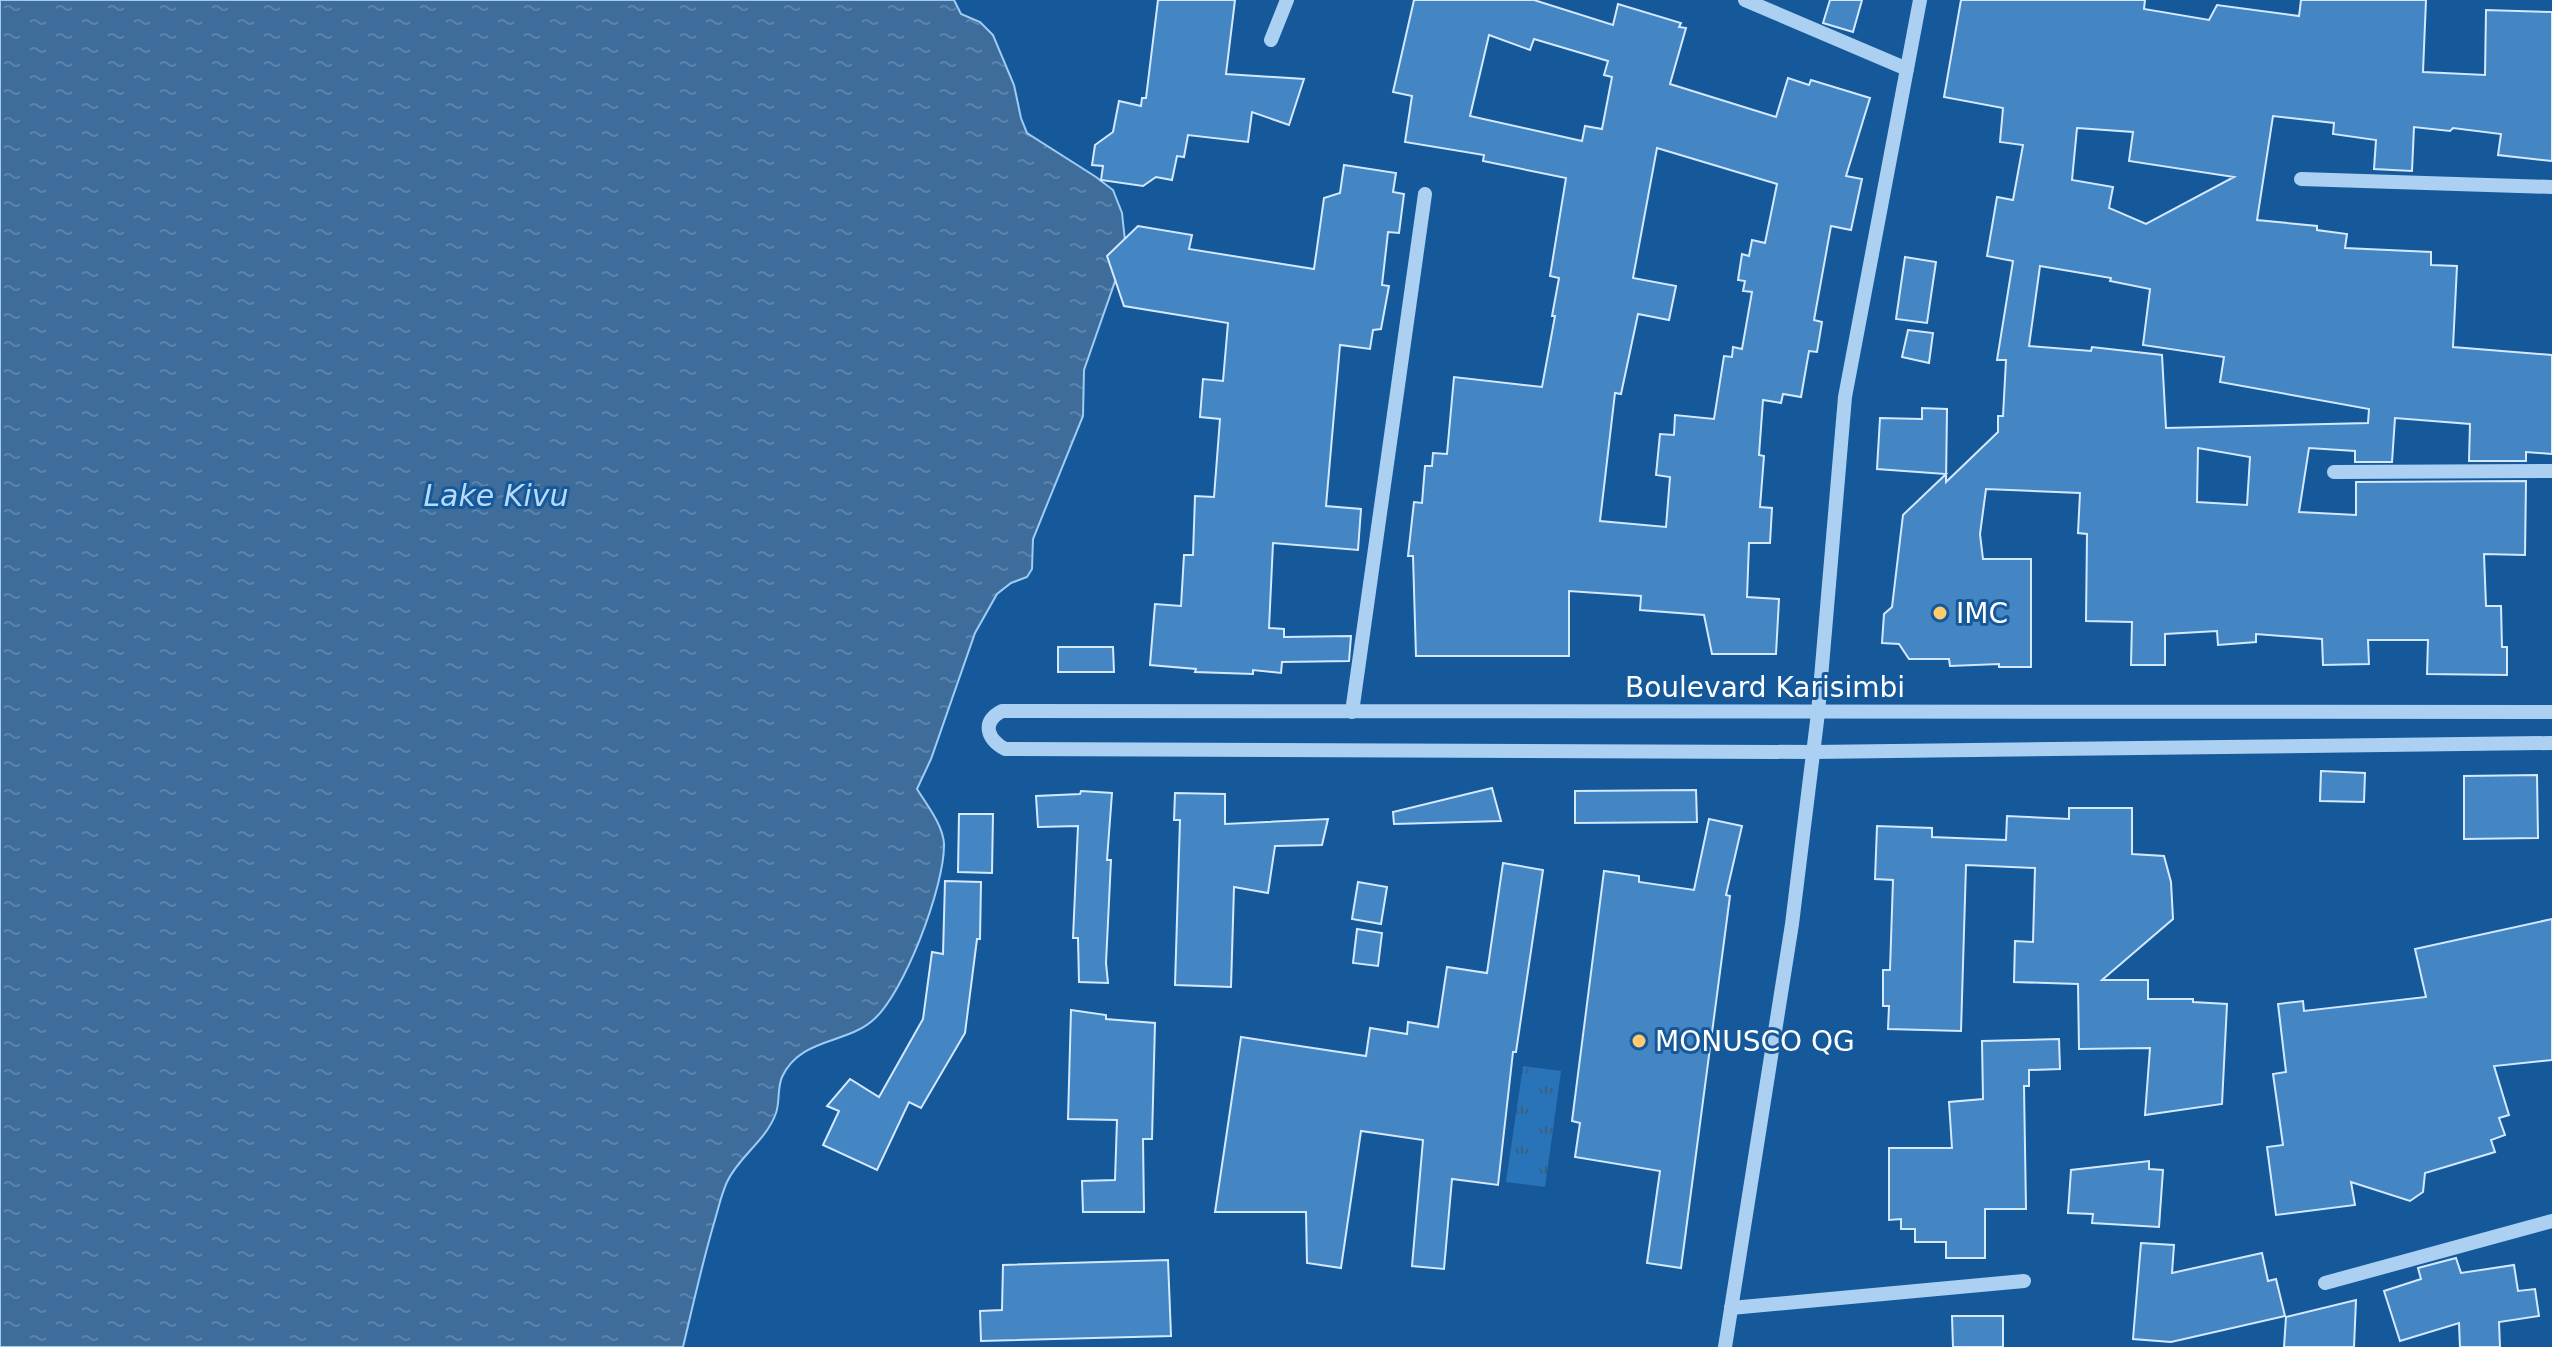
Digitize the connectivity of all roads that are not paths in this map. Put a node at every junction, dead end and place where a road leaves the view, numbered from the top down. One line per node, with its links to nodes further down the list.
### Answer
1 (1287, 0): 4 (street)
2 (1745, 0): 5 (street)
3 (1920, 0): 5 (street)
4 (1271, 40)
5 (1907, 69): 13 (street)
6 (2301, 179): 7 (street)
7 (2552, 187)
8 (1425, 194): 11 (street)
9 (2552, 471): 10 (street)
10 (2334, 472)
11 (1352, 712): 13 (street, Boulevard Karisimbi); 15 (street, Boulevard Karisimbi)
12 (2552, 712): 13 (street, Boulevard Karisimbi)
13 (1818, 713): 15 (street)
14 (2552, 743): 15 (street)
15 (1813, 752): 19 (street)
16 (2552, 1221): 18 (street)
17 (2024, 1281): 19 (street)
18 (2325, 1283)
19 (1731, 1308): 20 (street)
20 (1725, 1347)

